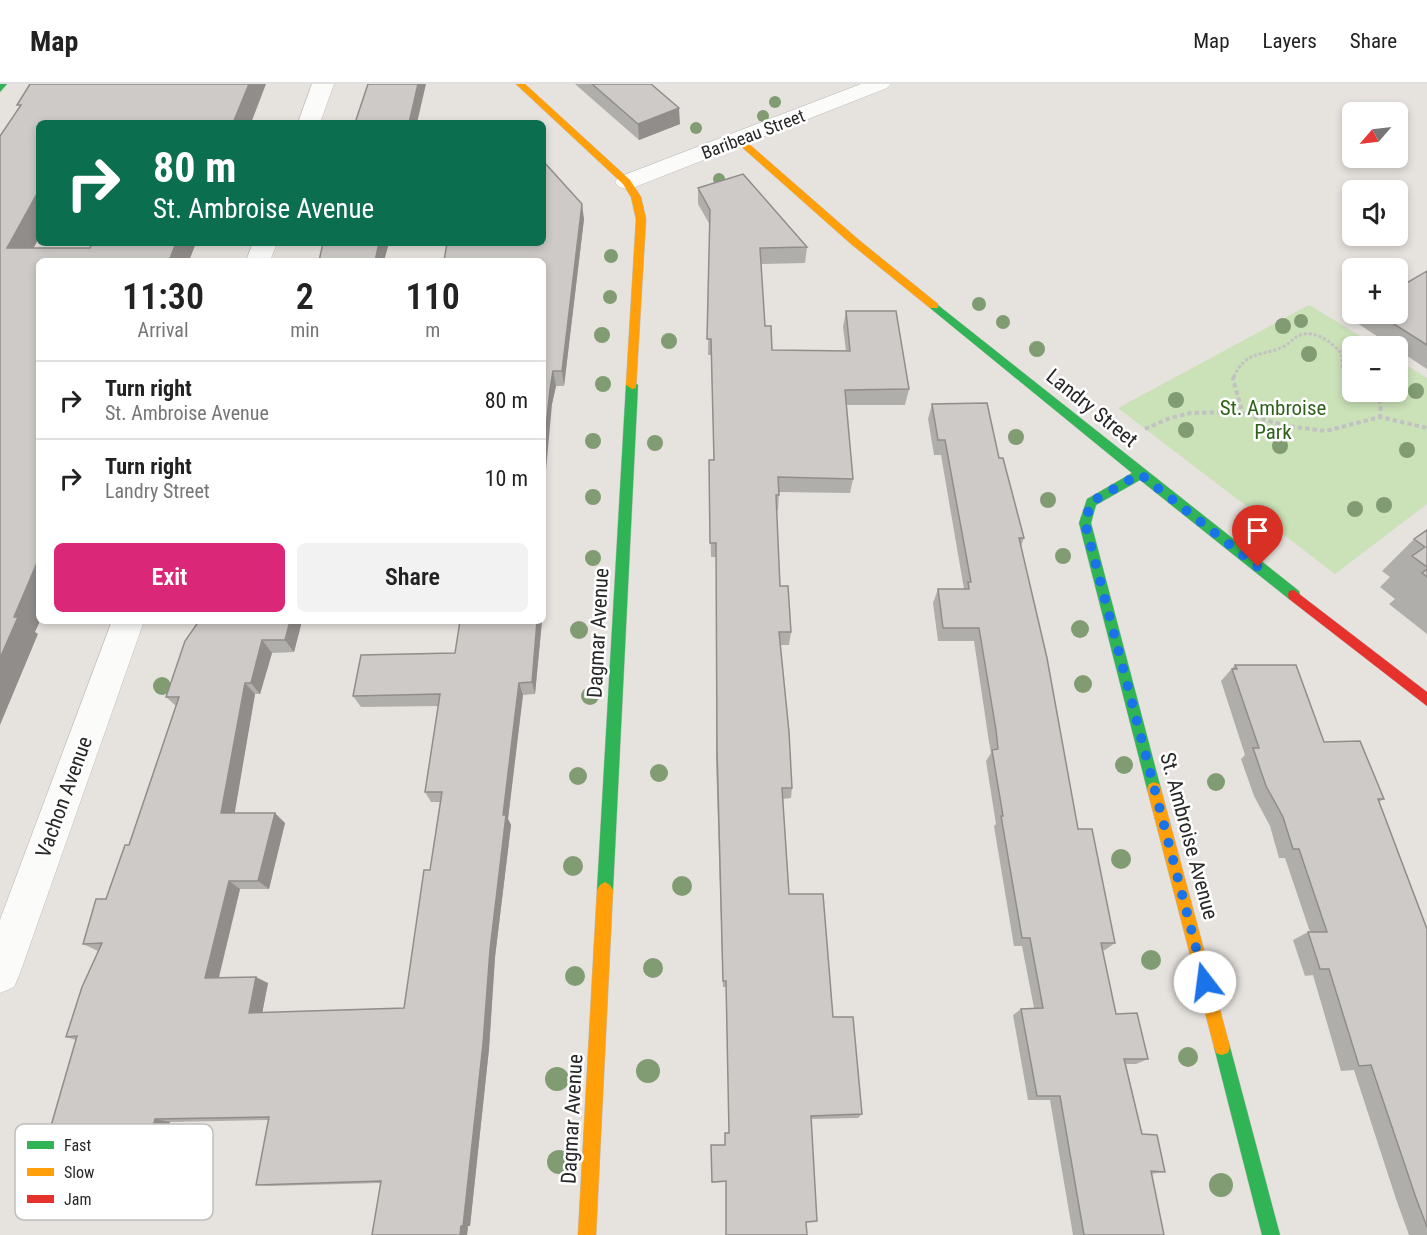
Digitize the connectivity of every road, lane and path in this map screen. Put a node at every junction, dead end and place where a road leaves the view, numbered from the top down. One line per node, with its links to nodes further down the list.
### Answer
1 (3, 84): 5 (street)
2 (323, 84): 6 (street)
3 (520, 84): 8 (street, Dagmar Avenue)
4 (880, 84): 7 (street, Baribeau Street)
5 (0, 89)
6 (310, 120)
7 (738, 140): 8 (street, Baribeau Street); 15 (street, Landry Street)
8 (627, 182): 19 (street, Dagmar Avenue)
9 (1342, 354): 11 (path)
10 (1380, 402): 12 (path)
11 (1244, 414): 12 (path); 14 (path)
12 (1380, 417): 13 (path)
13 (1427, 428)
14 (1142, 430)
15 (1140, 474): 17 (street, Landry Street); 20 (street, St. Ambroise Avenue)
16 (127, 624): 18 (street, Vachon Avenue)
17 (1427, 700)
18 (0, 973)
19 (587, 1235)
20 (1271, 1235)

